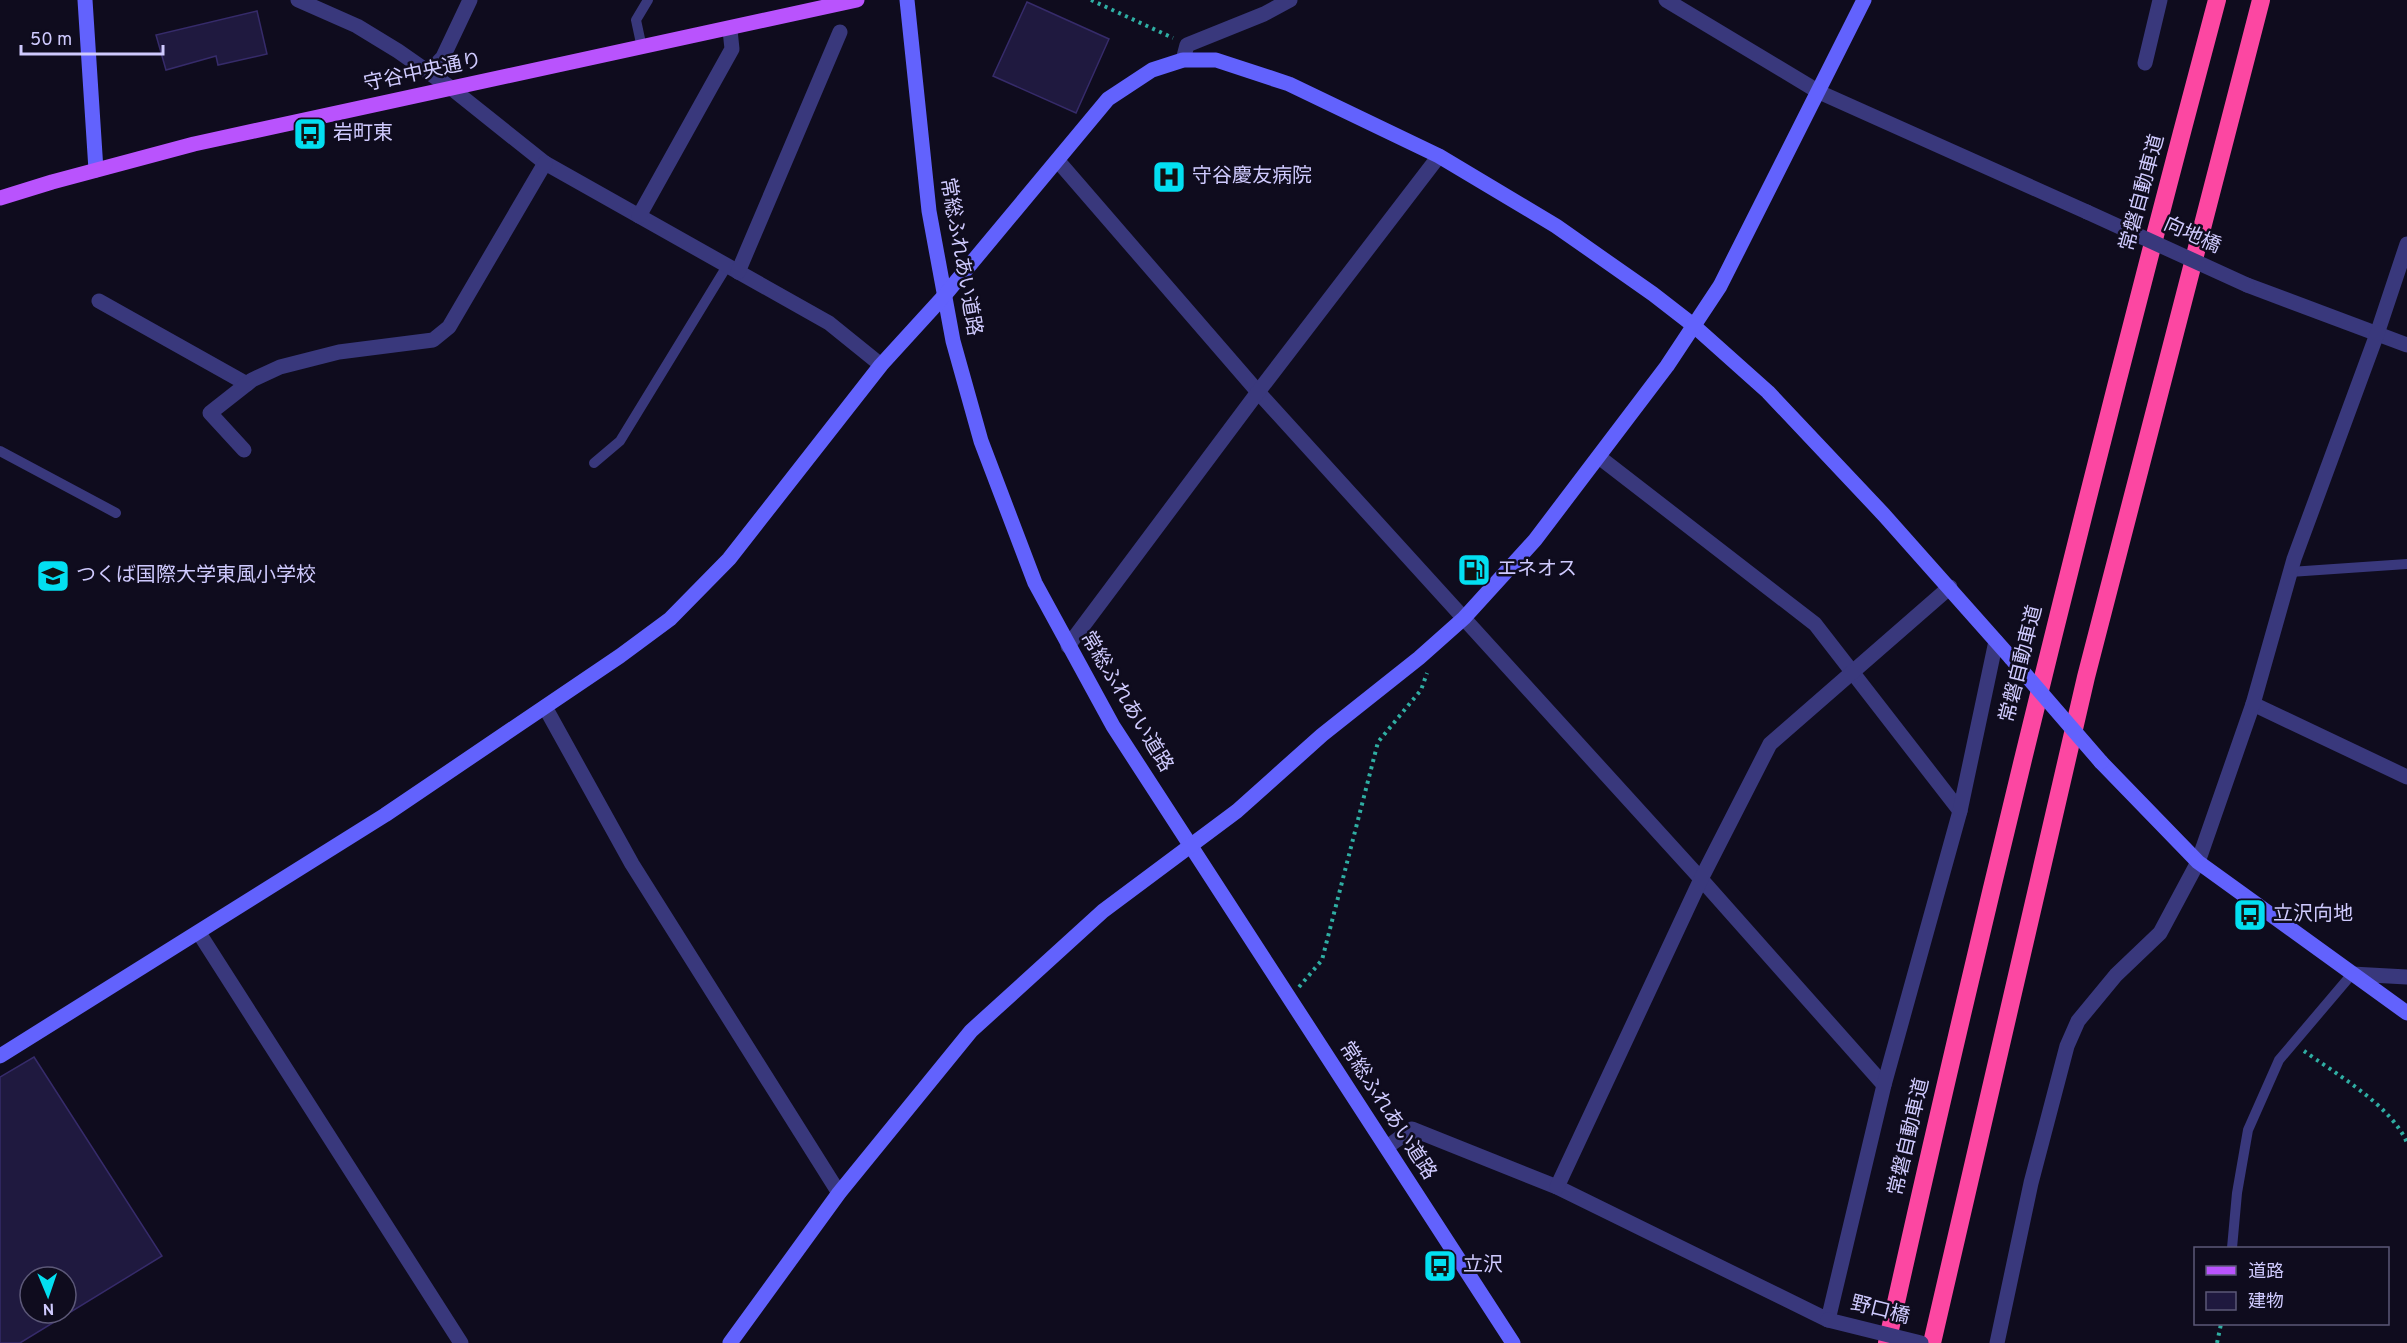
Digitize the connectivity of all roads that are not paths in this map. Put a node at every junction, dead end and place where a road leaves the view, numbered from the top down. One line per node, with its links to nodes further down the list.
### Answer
1 (85, 0): 24 (street)
2 (298, 0): 18 (street)
3 (470, 0): 18 (street)
4 (648, 0): 15 (lane)
5 (857, 0): 13 (main road, 守谷中央通り)
6 (907, 0): 29 (street, 常総ふれあい道路)
7 (1290, 0): 16 (street)
8 (1666, 0): 20 (street, 向地橋)
9 (1864, 0): 20 (street)
10 (2160, 0): 17 (street)
11 (2217, 0): 70 (highway, 常磐自動車道)
12 (2261, 0): 72 (highway)
13 (730, 30): 15 (main road, 守谷中央通り); 26 (street)
14 (840, 32): 28 (street)
15 (642, 48): 19 (main road, 守谷中央通り)
16 (1183, 60): 21 (street); 22 (street)
17 (2145, 63)
18 (429, 72): 19 (street)
19 (451, 88): 23 (street); 24 (main road, 守谷中央通り)
20 (1819, 92): 31 (street); 32 (street, 向地橋, bridge)
21 (1439, 156): 31 (street); 36 (street)
22 (1058, 161): 29 (street); 36 (street)
23 (544, 163): 26 (street); 35 (street)
24 (96, 170): 25 (main road, 守谷中央通り)
25 (0, 198)
26 (639, 216): 28 (street)
27 (2407, 244): 32 (street)
28 (733, 269): 34 (street); 40 (lane)
29 (944, 296): 34 (street); 47 (street, 常総ふれあい道路)
30 (99, 301): 35 (street)
31 (1693, 325): 39 (street); 44 (street)
32 (2377, 334): 33 (street, 向地橋); 43 (street)
33 (2407, 345)
34 (881, 365): 50 (street)
35 (247, 384): 37 (street)
36 (1258, 392): 45 (street); 47 (street)
37 (244, 450)
38 (0, 451): 41 (lane)
39 (1599, 457): 45 (street); 48 (street)
40 (594, 463)
41 (116, 513)
42 (2407, 564): 43 (lane)
43 (2290, 572): 49 (street)
44 (1950, 587): 46 (street); 48 (street)
45 (1464, 618): 53 (street); 55 (street)
46 (1995, 641): 52 (street); 54 (street, bridge)
47 (1068, 646): 53 (street, 常総ふれあい道路)
48 (1853, 672): 52 (street); 55 (street)
49 (2253, 704): 51 (street); 54 (street)
50 (545, 707): 56 (street); 64 (street)
51 (2407, 777)
52 (1960, 811): 61 (street)
53 (1189, 845): 62 (street, 常総ふれあい道路); 64 (street)
54 (2198, 862): 57 (street); 73 (street)
55 (1701, 879): 61 (street); 63 (street)
56 (199, 933): 60 (street); 67 (street)
57 (2352, 974): 58 (street); 59 (street); 65 (lane)
58 (2407, 977)
59 (2407, 1013)
60 (0, 1056)
61 (1884, 1085): 66 (street)
62 (1387, 1148): 63 (street, 野口橋); 69 (street, 常総ふれあい道路)
63 (1557, 1187): 66 (street, 野口橋)
64 (839, 1193): 68 (street)
65 (2232, 1247)
66 (1828, 1320): 71 (street, 野口橋, bridge)
67 (461, 1343)
68 (730, 1343)
69 (1514, 1343)
70 (1887, 1343)
71 (1921, 1343)
72 (1932, 1343)
73 (1997, 1343)

